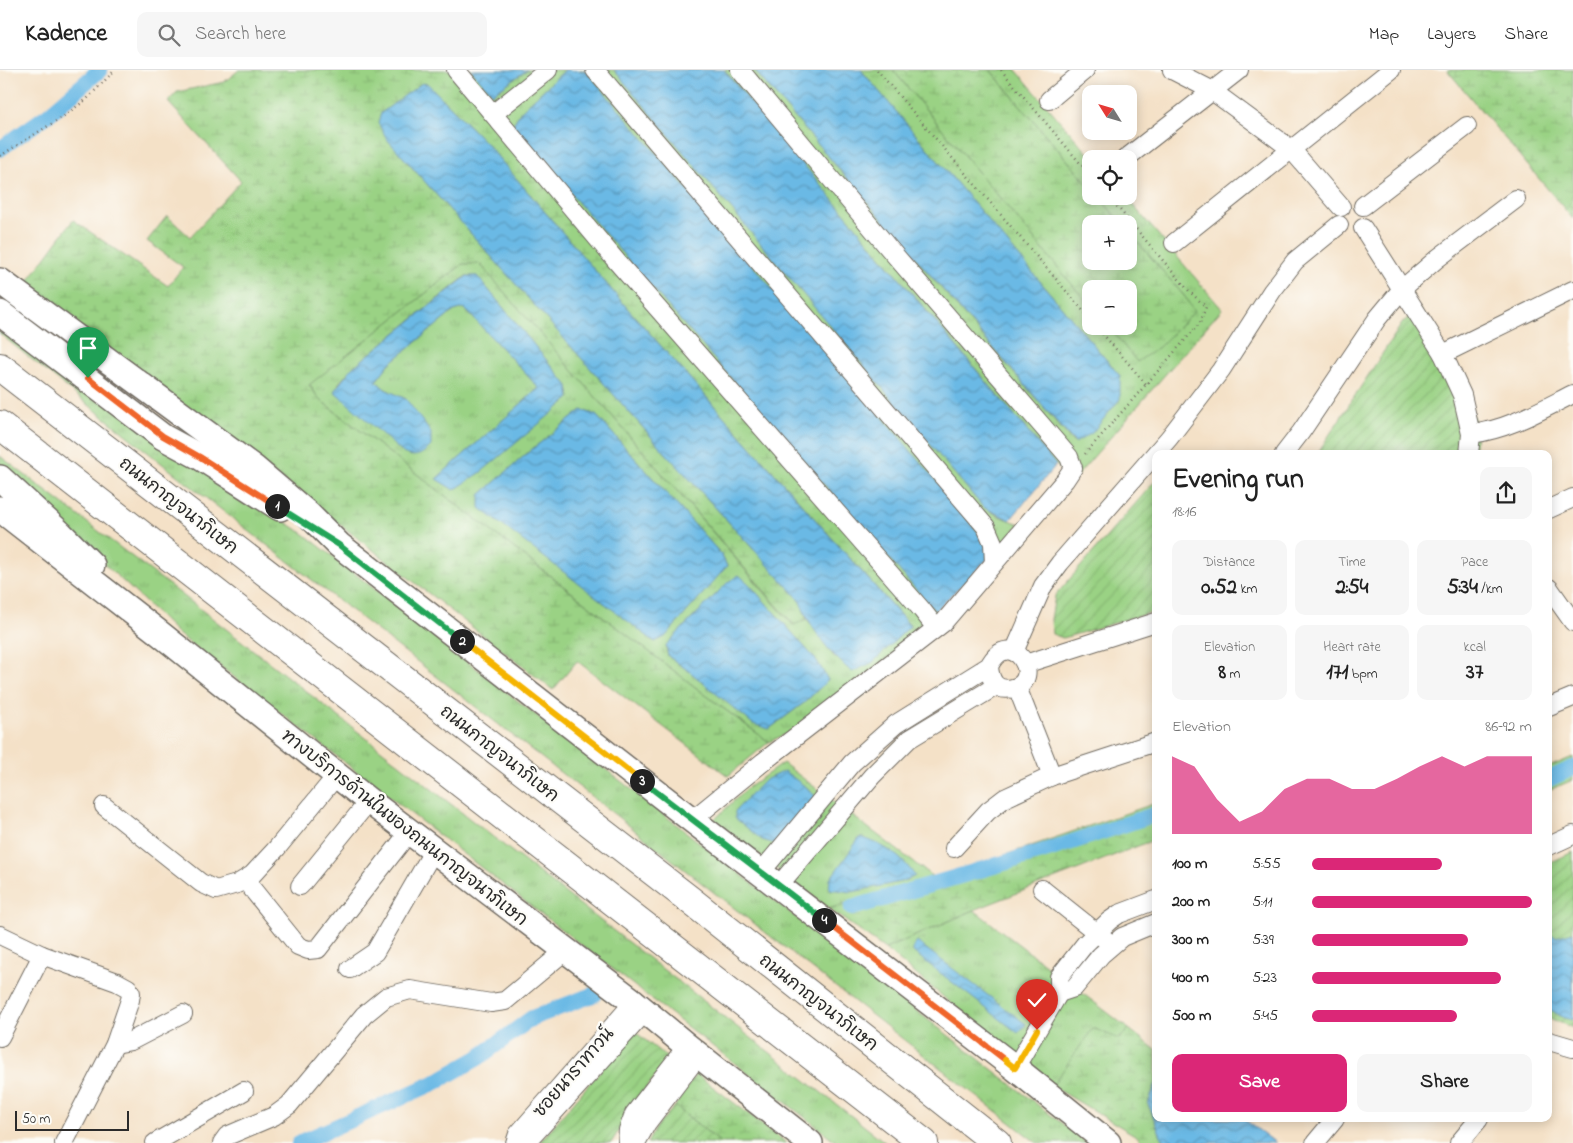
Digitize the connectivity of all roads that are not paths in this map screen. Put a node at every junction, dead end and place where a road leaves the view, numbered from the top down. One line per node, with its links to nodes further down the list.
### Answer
1 (456, 70): 11 (street)
2 (548, 70): 11 (street)
3 (595, 70): 41 (street)
4 (740, 70): 41 (street)
5 (1085, 70): 10 (street)
6 (1172, 70): 9 (street)
7 (1239, 70): 9 (street)
8 (1391, 70): 13 (street)
9 (1211, 90): 13 (street); 14 (street)
10 (1049, 100)
11 (494, 114): 45 (street)
12 (1467, 126): 16 (street)
13 (1292, 149): 17 (street); 20 (street)
14 (1136, 150)
15 (1516, 199): 22 (street)
16 (1362, 206): 17 (street); 19 (street)
17 (1341, 207): 18 (street)
18 (1339, 225): 19 (street); 32 (street)
19 (1363, 228): 22 (street)
20 (1174, 243)
21 (0, 281): 28 (main road)
22 (1402, 289): 25 (street); 33 (street)
23 (1573, 290): 25 (street)
24 (0, 313): 31 (main road)
25 (1443, 354): 30 (street)
26 (0, 367): 97 (highway, ถนนกาญจนาภิเษก)
27 (1573, 394): 30 (street)
28 (179, 412): 31 (main road); 40 (main road)
29 (0, 425): 96 (highway)
30 (1471, 434): 34 (street)
31 (163, 436): 40 (main road)
32 (1159, 450)
33 (1287, 450)
34 (1469, 450)
35 (1152, 457): 47 (street)
36 (0, 478): 46 (main road)
37 (1573, 498): 38 (street)
38 (1552, 508)
39 (0, 509): 46 (main road, ทางบริการด้านในของถนนกาญจนาภิเษก)
40 (339, 545): 58 (main road)
41 (994, 563): 45 (street)
42 (1557, 598): 43 (street)
43 (1573, 622)
44 (1152, 623): 47 (street)
45 (936, 628): 58 (street)
46 (158, 632): 54 (main road, ทางบริการด้านในของถนนกาญจนาภิเษก)
47 (1020, 658): 48 (street); 50 (street)
48 (989, 666): 49 (street); 64 (street)
49 (996, 686): 50 (street); 64 (street)
50 (1017, 687): 55 (street)
51 (1573, 697): 52 (street)
52 (1552, 706)
53 (1152, 743): 55 (street)
54 (337, 776): 56 (main road, ทางบริการด้านในของถนนกาญจนาภิเษก); 65 (street)
55 (1052, 776): 62 (street)
56 (369, 801): 59 (main road, ทางบริการด้านในของถนนกาญจนาภิเษก); 66 (street)
57 (104, 806): 65 (street)
58 (692, 820): 64 (main road)
59 (410, 831): 63 (main road, ทางบริการด้านในของถนนกาญจนาภิเษก); 65 (street)
60 (1573, 835): 61 (street)
61 (1552, 845)
62 (954, 848)
63 (434, 850): 73 (main road, ทางบริการด้านในของถนนกาญจนาภิเษก); 75 (street)
64 (770, 879): 84 (main road)
65 (245, 880)
66 (300, 886)
67 (1042, 889): 70 (street)
68 (1152, 902): 70 (street)
69 (1152, 924): 72 (street)
70 (1097, 932): 72 (street); 76 (street)
71 (0, 935): 74 (street)
72 (1112, 945): 76 (street)
73 (565, 951): 77 (main road, ทางบริการด้านในของถนนกาญจนาภิเษก); 90 (street)
74 (42, 955): 79 (street); 81 (street)
75 (350, 969)
76 (1059, 993): 84 (street)
77 (640, 1007): 83 (main road, ทางบริการด้านในของถนนกาญจนาภิเษก); 91 (street, ซอยนาราทาวน์); 92 (street, ซอยนาราทาวน์)
78 (183, 1014): 81 (street)
79 (0, 1036)
80 (1552, 1043): 82 (street)
81 (115, 1044): 88 (street)
82 (1573, 1048)
83 (693, 1051): 93 (street); 94 (street); 95 (main road, ทางบริการด้านในของถนนกาญจนาภิเษก)
84 (1015, 1068): 98 (main road)
85 (244, 1091): 89 (street)
86 (1332, 1122): 99 (street)
87 (1476, 1122): 100 (street)
88 (64, 1143)
89 (155, 1143)
90 (222, 1143)
91 (515, 1143)
92 (526, 1143)
93 (627, 1143)
94 (636, 1143)
95 (810, 1143)
96 (924, 1143)
97 (997, 1143)
98 (1108, 1143)
99 (1315, 1143)
100 (1459, 1143)

